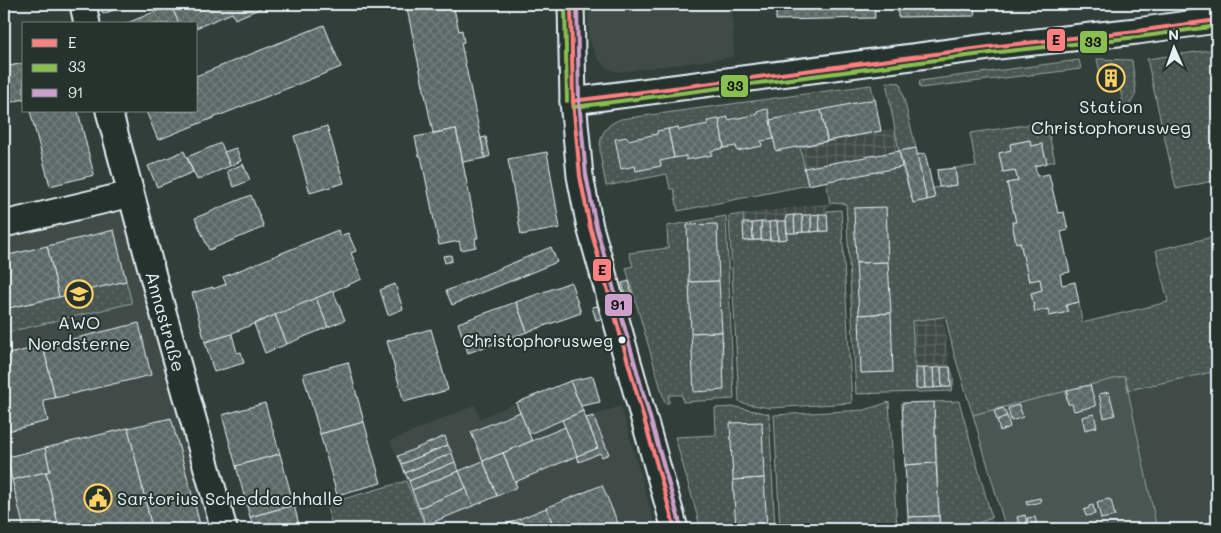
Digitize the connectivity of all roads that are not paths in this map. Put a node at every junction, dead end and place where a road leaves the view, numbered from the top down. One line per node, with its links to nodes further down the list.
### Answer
1 (83, 4): 4 (street)
2 (571, 4): 5 (street)
3 (1217, 20): 5 (street)
4 (87, 22)
5 (573, 101): 10 (street)
6 (109, 112): 7 (street, Annastraße)
7 (131, 194): 8 (street); 9 (street, Annastraße)
8 (4, 224)
9 (224, 529)
10 (676, 529)

